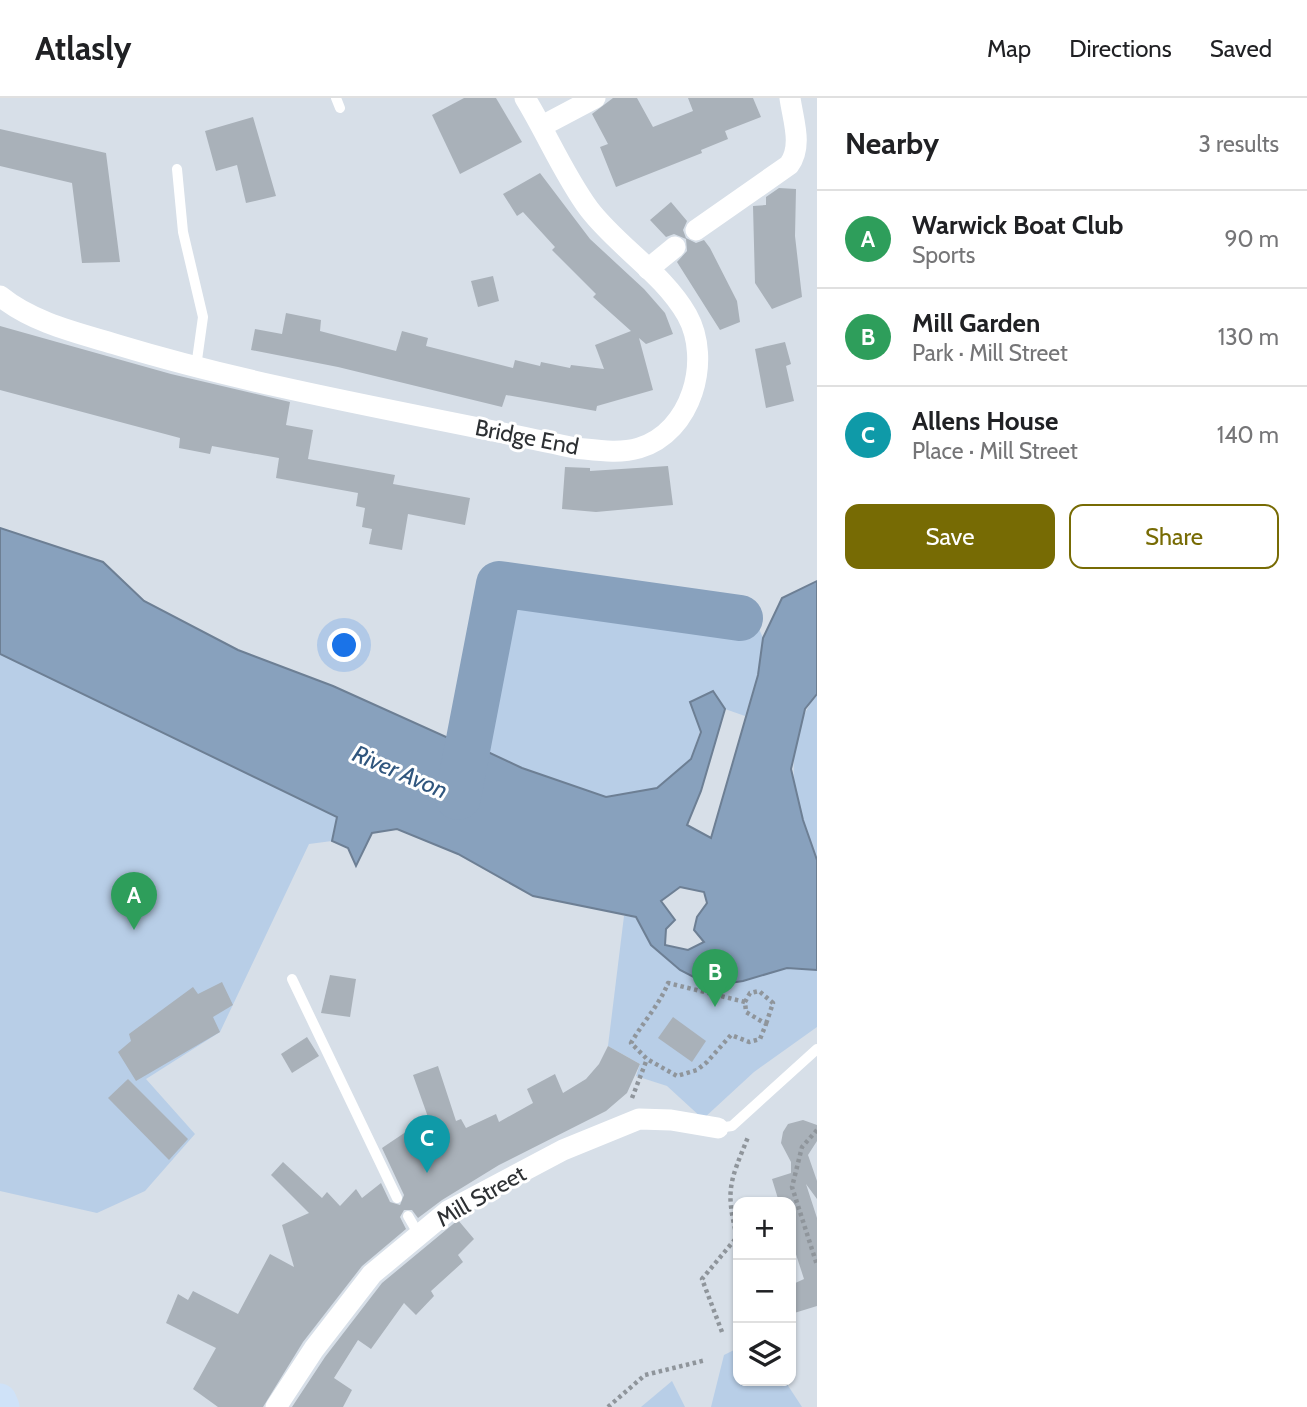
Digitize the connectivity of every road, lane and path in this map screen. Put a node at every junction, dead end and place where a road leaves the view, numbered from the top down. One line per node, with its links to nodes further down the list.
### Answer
1 (525, 98): 4 (street, Bridge End)
2 (595, 98): 4 (street)
3 (790, 98): 6 (street)
4 (542, 126): 8 (street, Bridge End)
5 (177, 169): 10 (lane)
6 (696, 230)
7 (675, 247): 8 (street)
8 (648, 269): 10 (street, Bridge End)
9 (0, 296): 10 (street, Bridge End)
10 (196, 367)
11 (292, 979): 20 (lane)
12 (745, 1002): 13 (path); 13 (path); 15 (path)
13 (766, 1024): 15 (path)
14 (817, 1049): 17 (lane)
15 (647, 1059): 16 (path)
16 (639, 1077)
17 (751, 1111): 18 (lane); 22 (path)
18 (719, 1128): 26 (street, Mill Street)
19 (817, 1130): 21 (path)
20 (397, 1198)
21 (817, 1265)
22 (722, 1332)
23 (706, 1360): 27 (path)
24 (0, 1400): 25 (main road)
25 (4, 1407)
26 (276, 1407)
27 (608, 1407)

